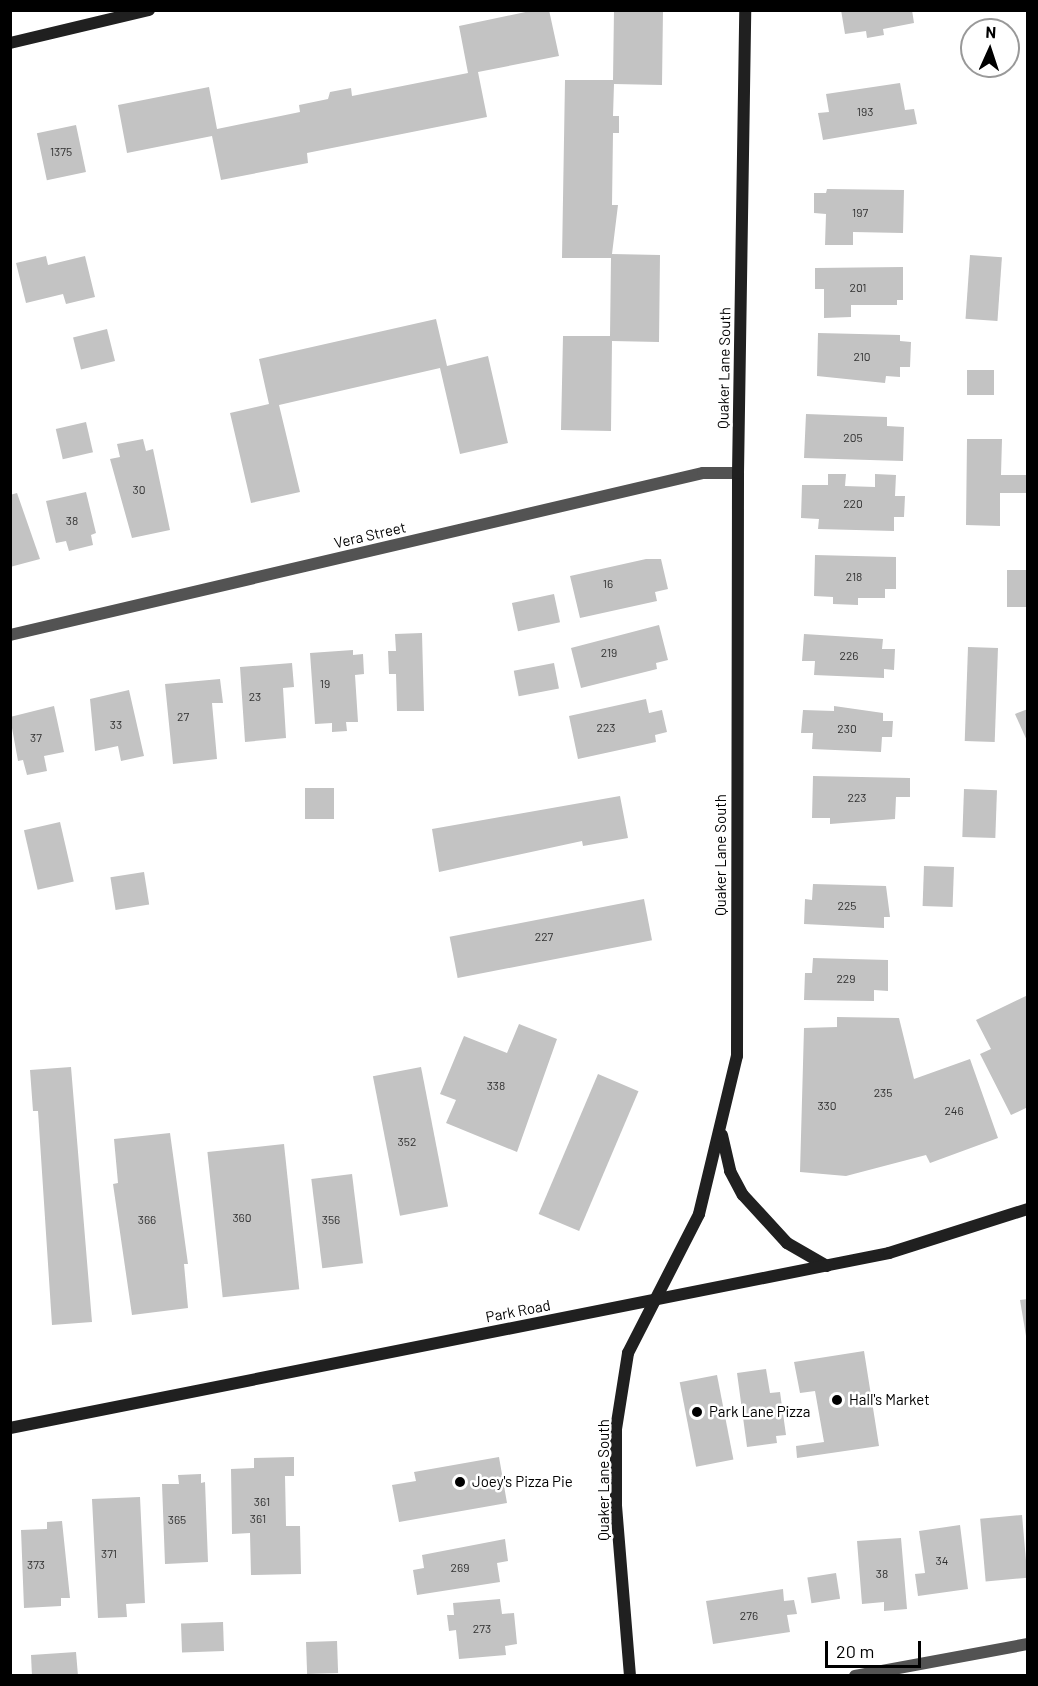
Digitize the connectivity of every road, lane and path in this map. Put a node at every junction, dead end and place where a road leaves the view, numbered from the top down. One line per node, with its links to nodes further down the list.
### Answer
1 (149, 10): 3 (main road)
2 (745, 10): 4 (main road, Quaker Lane South)
3 (10, 43)
4 (738, 473): 5 (street, Vera Street); 6 (main road, Quaker Lane South)
5 (10, 635)
6 (721, 1131): 8 (main road); 9 (main road, Quaker Lane South)
7 (1028, 1209): 8 (main road, Park Road)
8 (827, 1266): 9 (main road, Park Road)
9 (653, 1299): 10 (main road, Park Road); 12 (main road, Quaker Lane South)
10 (10, 1428)
11 (1028, 1644): 13 (street)
12 (630, 1676)
13 (855, 1676)

